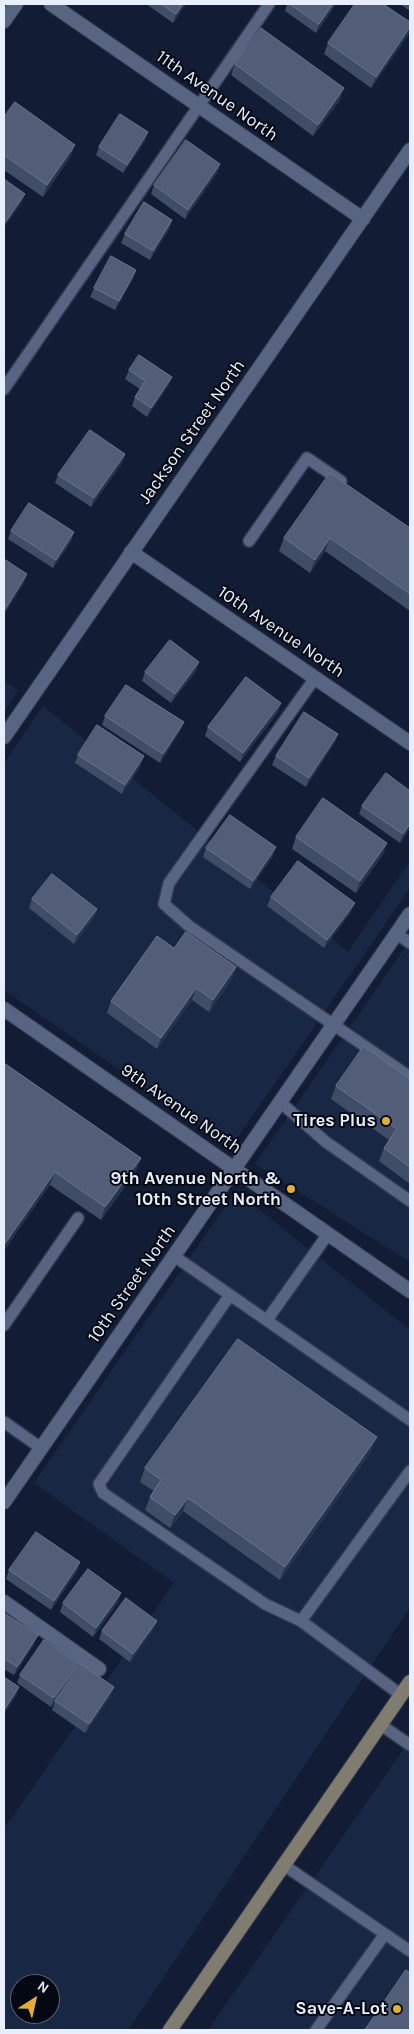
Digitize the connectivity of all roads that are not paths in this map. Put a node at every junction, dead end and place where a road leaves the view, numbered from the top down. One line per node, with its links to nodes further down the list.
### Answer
1 (16, 4): 4 (street)
2 (50, 4): 5 (street, 11th Avenue North)
3 (269, 4): 5 (lane)
4 (4, 21)
5 (198, 105): 7 (street, 11th Avenue North); 8 (lane)
6 (410, 150): 7 (street, Jackson Street North)
7 (362, 218): 11 (street, Jackson Street North)
8 (4, 389)
9 (347, 485): 10 (lane)
10 (249, 542)
11 (131, 552): 12 (street, 10th Avenue North); 13 (street, Jackson Street North)
12 (315, 678): 14 (street, 10th Avenue North); 19 (lane)
13 (4, 737)
14 (410, 744)
15 (410, 914): 16 (street, 10th Street North)
16 (397, 934): 17 (lane); 19 (street, 10th Street North)
17 (410, 943)
18 (4, 1009): 22 (street, 9th Avenue North)
19 (334, 1025): 20 (lane); 21 (street, 10th Street North)
20 (410, 1077)
21 (280, 1102): 22 (street, 10th Street North); 23 (lane)
22 (234, 1169): 25 (street, 9th Avenue North); 26 (street, 10th Street North)
23 (410, 1201)
24 (78, 1218): 30 (lane)
25 (328, 1234): 27 (street, 9th Avenue North); 29 (lane)
26 (174, 1256): 28 (lane); 33 (street, 10th Street North)
27 (410, 1291)
28 (230, 1295): 29 (lane); 37 (lane)
29 (267, 1320): 31 (lane)
30 (4, 1325)
31 (410, 1420)
32 (4, 1422): 33 (lane)
33 (41, 1448): 35 (street, 10th Street North)
34 (410, 1471): 37 (lane)
35 (4, 1502)
36 (4, 1602): 38 (street)
37 (301, 1621): 40 (lane)
38 (98, 1669)
39 (410, 1682): 40 (main road)
40 (401, 1695): 41 (main road)
41 (381, 1725): 42 (lane); 43 (main road)
42 (410, 1745)
43 (285, 1866): 44 (lane); 46 (main road)
44 (385, 1934): 45 (lane); 47 (lane)
45 (410, 1951)
46 (170, 2030)
47 (316, 2030)

